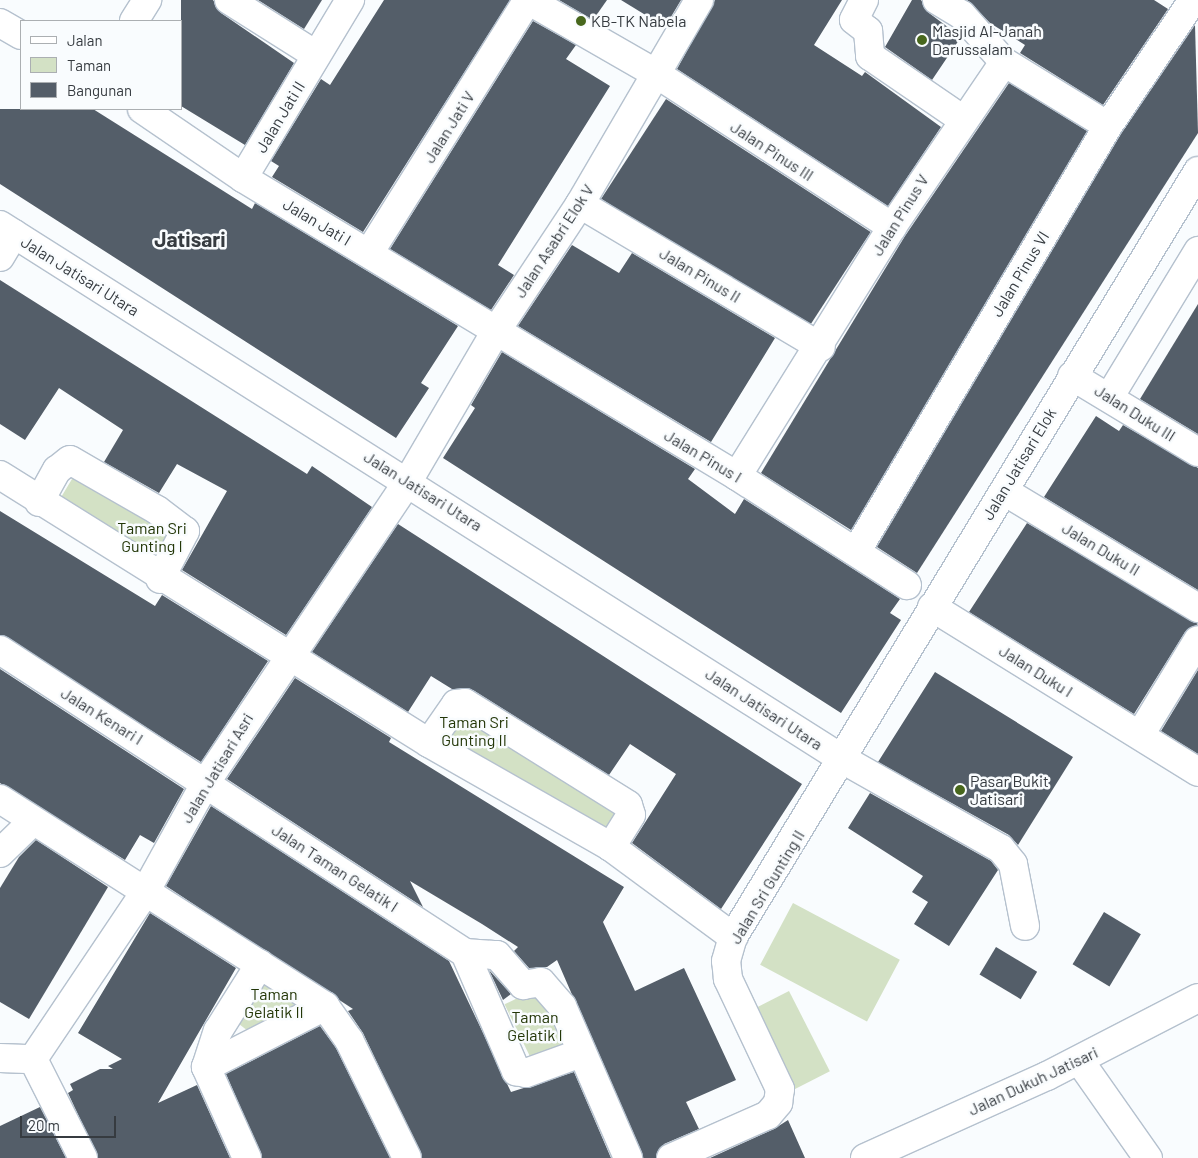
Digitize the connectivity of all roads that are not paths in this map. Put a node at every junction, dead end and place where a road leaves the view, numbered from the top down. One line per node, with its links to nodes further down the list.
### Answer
1 (147, 0): 9 (street)
2 (229, 0): 12 (street)
3 (350, 0): 12 (street, Jalan Jati II)
4 (528, 0): 14 (street, Jalan Jati V); 24 (street, Jalan Jati V)
5 (699, 0): 14 (street, Jalan Asabri Elok V)
6 (864, 0): 16 (street)
7 (938, 0): 13 (street)
8 (1193, 0): 17 (street, Jalan Pinus VI)
9 (135, 20)
10 (0, 23): 11 (street)
11 (20, 34)
12 (316, 55): 19 (street, Jalan Jati II)
13 (1004, 62): 16 (street, Jalan Pinus V); 17 (street)
14 (655, 72): 20 (street, Jalan Asabri Elok V); 21 (street, Jalan Pinus III)
15 (143, 110): 19 (street, Jalan Jati I)
16 (962, 119): 21 (street, Jalan Pinus V)
17 (1108, 126): 36 (street, Jalan Pinus VI)
18 (1198, 171): 28 (street, Jalan Jatisari Elok)
19 (243, 178): 24 (street, Jalan Jati I)
20 (580, 204): 26 (street, Jalan Asabri Elok V); 27 (street, Jalan Pinus II)
21 (892, 227): 27 (street, Jalan Pinus V)
22 (7, 230): 25 (street); 33 (street, Jalan Jatisari Utara)
23 (1198, 250): 29 (street)
24 (369, 254): 26 (street, Jalan Jati I)
25 (0, 257)
26 (496, 331): 32 (street, Jalan Pinus I); 33 (street, Jalan Asabri Elok V)
27 (821, 346): 32 (street, Jalan Pinus V)
28 (1072, 376): 29 (street, Jalan Duku III); 34 (street, Jalan Jatisari Elok)
29 (1110, 396): 30 (street, Jalan Duku III)
30 (1198, 452)
31 (0, 475): 35 (street)
32 (737, 476): 36 (street, Jalan Pinus I)
33 (408, 481): 43 (street, Jalan Jatisari Asri); 46 (street, Jalan Jatisari Utara)
34 (1004, 491): 39 (street, Jalan Jatisari Elok); 40 (street, Jalan Duku II)
35 (39, 502): 37 (street); 37 (street)
36 (856, 552): 38 (street, Jalan Pinus I)
37 (160, 579): 43 (street)
38 (907, 585)
39 (932, 607): 44 (street, Jalan Duku I); 46 (street, Jalan Jatisari Elok)
40 (1198, 608)
41 (1198, 640): 44 (street)
42 (0, 650): 48 (street, Jalan Kenari I)
43 (288, 656): 45 (street); 48 (street, Jalan Jatisari Asri)
44 (1140, 735): 47 (street, Jalan Duku I)
45 (429, 743): 51 (street); 51 (street)
46 (844, 760): 54 (street, Jalan Jatisari Utara); 55 (street, Jalan Sri Gunting II)
47 (1198, 772)
48 (206, 782): 53 (street, Jalan Jatisari Asri); 56 (street, Jalan Taman Gelatik I)
49 (0, 799): 50 (street)
50 (33, 821): 52 (street); 53 (street)
51 (612, 847): 55 (street)
52 (0, 853)
53 (144, 894): 57 (street); 62 (street, Jalan Jatisari Asri)
54 (1024, 926)
55 (734, 937): 69 (street, Jalan Sri Gunting II)
56 (464, 953): 60 (street); 60 (street)
57 (260, 964): 59 (street); 64 (street)
58 (1198, 998): 63 (street, Jalan Dukuh Jatisari)
59 (325, 1006): 64 (street); 67 (street)
60 (581, 1053): 68 (street)
61 (0, 1058): 62 (street)
62 (33, 1059): 65 (street)
63 (1079, 1060): 70 (street, Jalan Dukuh Jatisari); 71 (street)
64 (206, 1067): 66 (street)
65 (83, 1158)
66 (246, 1158)
67 (407, 1158)
68 (628, 1158)
69 (671, 1158)
70 (865, 1158)
71 (1148, 1158)

